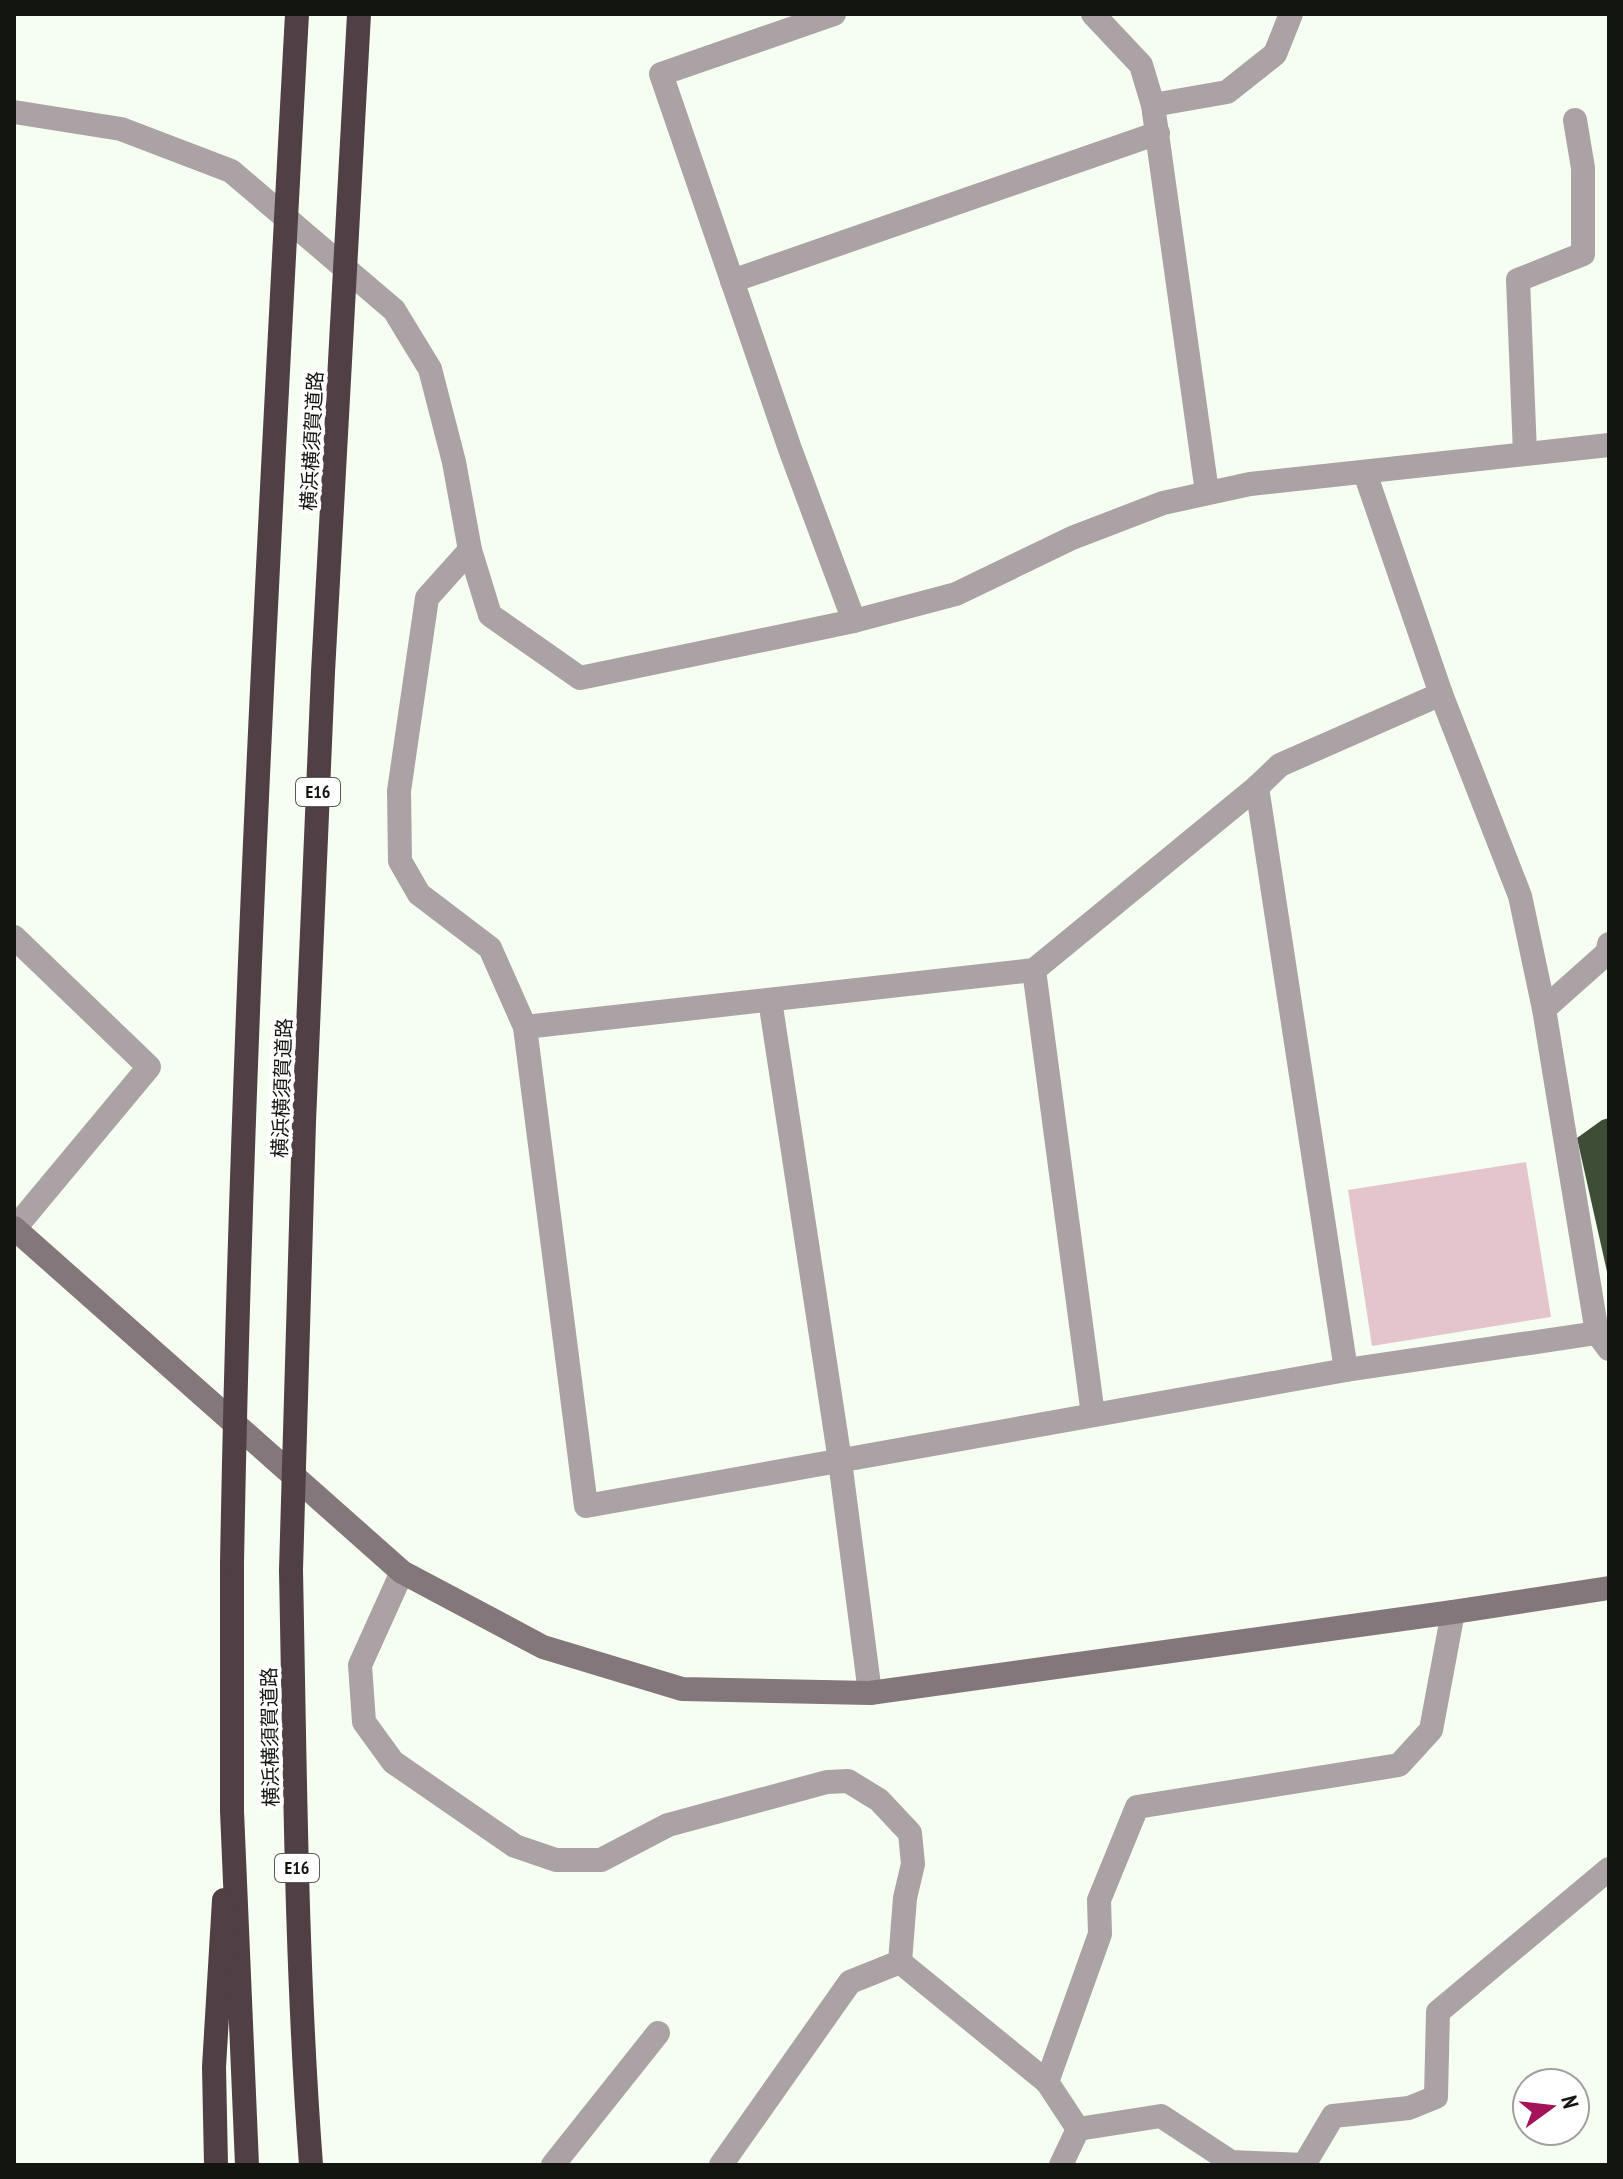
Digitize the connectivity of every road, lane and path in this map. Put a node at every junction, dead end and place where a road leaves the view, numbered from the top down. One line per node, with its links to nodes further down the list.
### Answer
1 (297, 14): 34 (highway, 横浜横須賀道路, bridge)
2 (359, 14): 42 (highway, 横浜横須賀道路 / E16, bridge)
3 (834, 14): 10 (street)
4 (1093, 14): 6 (street)
5 (1291, 14): 6 (street)
6 (1153, 105): 9 (street)
7 (14, 112): 15 (street)
8 (1575, 120): 12 (street)
9 (1158, 133): 10 (street); 14 (street)
10 (732, 281): 16 (street)
11 (1609, 445): 12 (street)
12 (1525, 453): 13 (street)
13 (1365, 473): 14 (street); 17 (street)
14 (1207, 492): 16 (street)
15 (470, 550): 16 (street); 24 (street)
16 (854, 621)
17 (1441, 694): 18 (street); 23 (street)
18 (1257, 787): 21 (street); 27 (street)
19 (14, 937): 25 (street)
20 (1609, 944): 23 (street)
21 (1034, 970): 22 (street); 28 (street)
22 (770, 1000): 24 (street); 29 (street)
23 (1544, 1009): 26 (street)
24 (525, 1027): 29 (street)
25 (14, 1228): 30 (street)
26 (1603, 1341): 27 (street)
27 (1346, 1370): 28 (street)
28 (1093, 1415): 29 (street)
29 (840, 1461): 33 (street)
30 (402, 1572): 33 (street); 36 (street)
31 (1609, 1588): 32 (street)
32 (1453, 1612): 33 (street); 38 (street)
33 (870, 1693)
34 (232, 1811): 40 (highway); 41 (highway, 横浜横須賀道路)
35 (1609, 1869): 46 (street)
36 (900, 1962): 38 (street); 44 (street)
37 (658, 2033): 43 (street)
38 (1047, 2082): 39 (street)
39 (1078, 2129): 45 (street); 46 (street)
40 (216, 2165)
41 (247, 2165)
42 (311, 2165)
43 (553, 2165)
44 (721, 2165)
45 (1061, 2165)
46 (1304, 2165)

